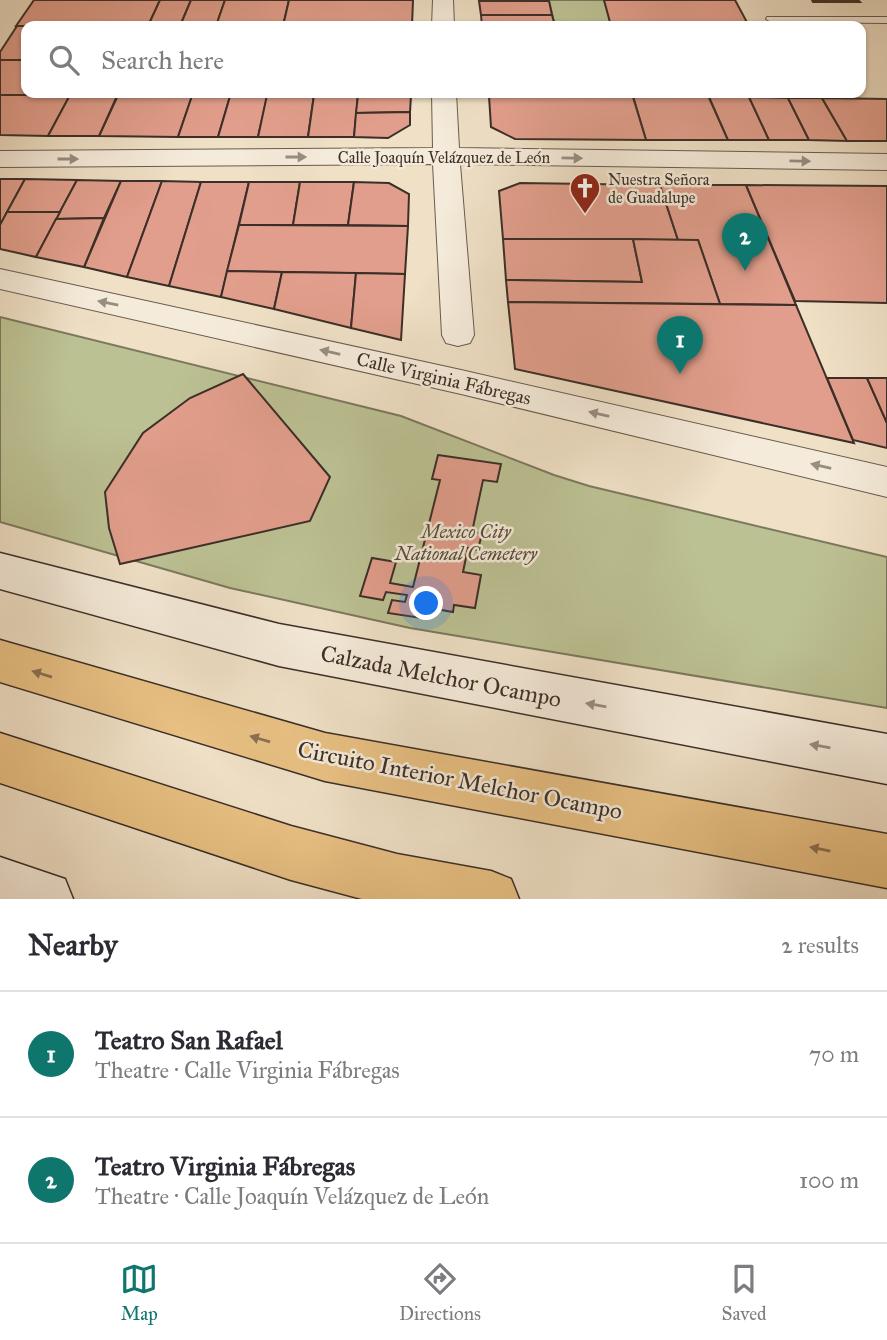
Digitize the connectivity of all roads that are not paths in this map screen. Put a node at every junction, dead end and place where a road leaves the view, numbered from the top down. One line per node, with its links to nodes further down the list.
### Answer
1 (443, 0): 4 (street)
2 (771, 19): 3 (lane)
3 (887, 20)
4 (443, 21)
5 (444, 98): 6 (street)
6 (446, 156): 7 (street, Calle Joaquín Velázquez de León, one-way to 6); 8 (street, Calle Joaquín Velázquez de León, one-way to 8); 10 (street)
7 (0, 159)
8 (887, 162)
9 (0, 279): 11 (street, Calle Virginia Fábregas, one-way to 9)
10 (458, 335)
11 (887, 482)
12 (0, 571): 15 (main road, Calzada Melchor Ocampo, one-way to 12)
13 (0, 661): 16 (highway, Circuito Interior Melchor Ocampo, one-way to 13)
14 (0, 758): 17 (highway)
15 (887, 759)
16 (887, 861)
17 (491, 899)

